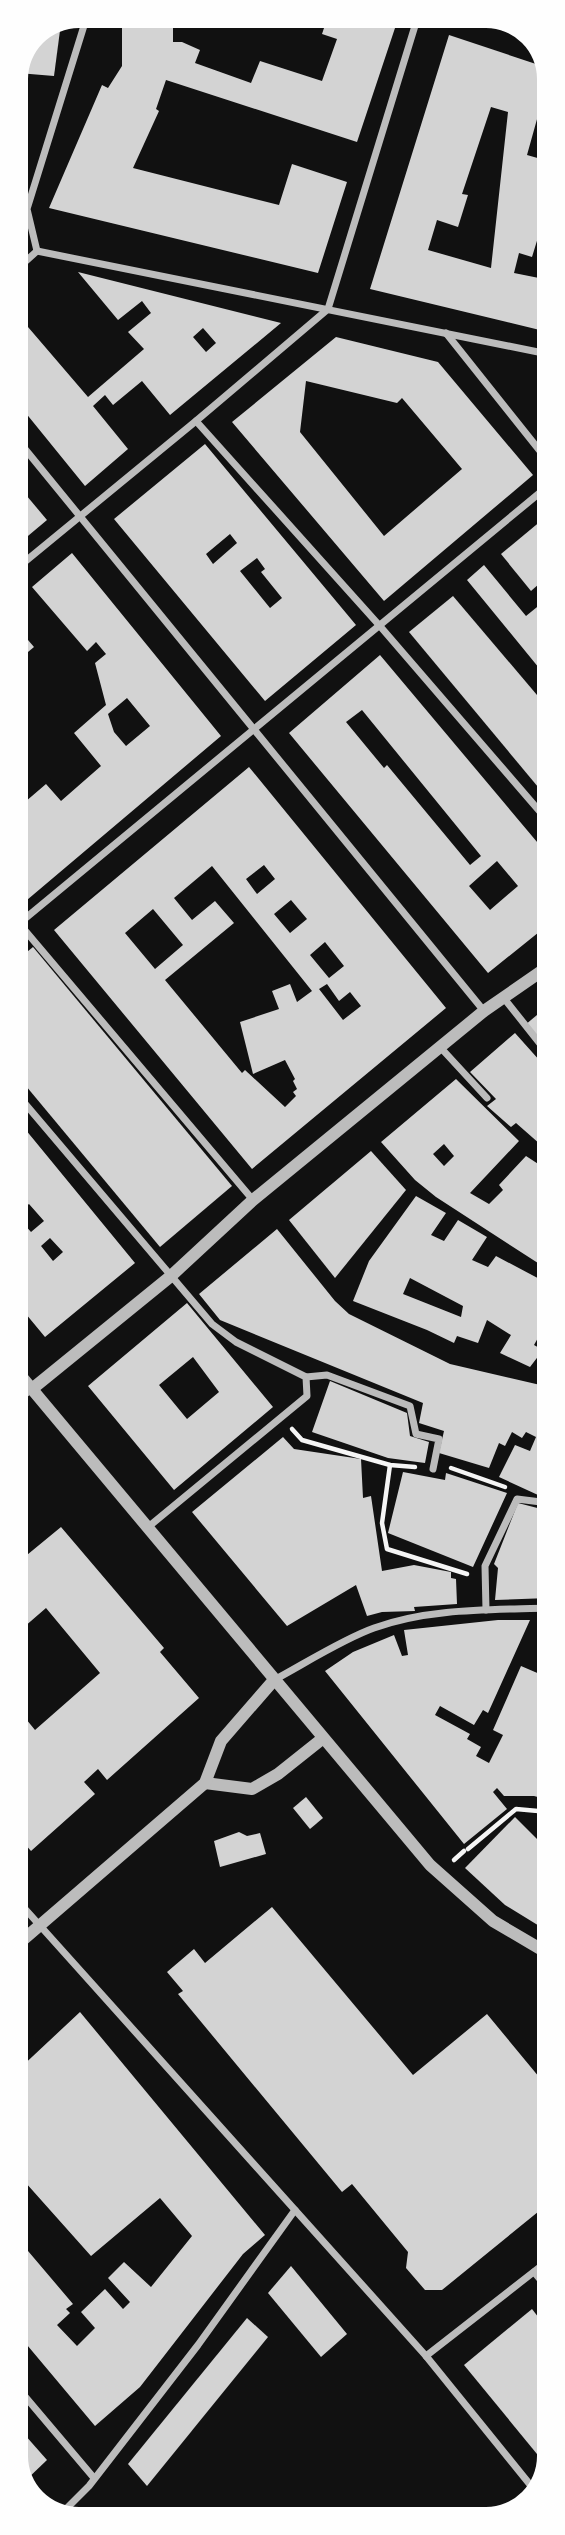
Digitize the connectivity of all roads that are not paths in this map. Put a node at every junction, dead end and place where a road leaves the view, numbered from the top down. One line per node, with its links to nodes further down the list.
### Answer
1 (83, 28): 3 (street)
2 (414, 28): 7 (street)
3 (28, 206)
4 (28, 213): 5 (street)
5 (37, 251): 6 (street); 7 (street)
6 (28, 259)
7 (328, 309): 8 (street); 10 (street)
8 (446, 332): 9 (street); 11 (street)
9 (537, 352)
10 (196, 421): 14 (street); 16 (street)
11 (537, 447)
12 (28, 453): 14 (street)
13 (537, 495): 16 (street)
14 (80, 516): 15 (street); 17 (street)
15 (28, 559)
16 (379, 625): 17 (street); 18 (street)
17 (253, 728): 19 (street); 23 (street)
18 (537, 808)
19 (28, 914)
20 (28, 936): 28 (street)
21 (537, 974): 22 (street)
22 (503, 997): 23 (street); 24 (street)
23 (484, 1010): 25 (street)
24 (537, 1040)
25 (440, 1047): 26 (street); 28 (street)
26 (487, 1098)
27 (28, 1107): 29 (street)
28 (253, 1200): 29 (street)
29 (171, 1276): 30 (street); 32 (street)
30 (306, 1377): 34 (street); 36 (street)
31 (28, 1384): 32 (street)
32 (32, 1389): 33 (street); 36 (street)
33 (28, 1392)
34 (433, 1469)
35 (537, 1502): 38 (street)
36 (147, 1528): 39 (street)
37 (537, 1608): 38 (street)
38 (486, 1610): 39 (street)
39 (274, 1680): 40 (street); 41 (street)
40 (323, 1739): 41 (street); 45 (street)
41 (205, 1783): 43 (street)
42 (28, 1912): 43 (street)
43 (39, 1924): 44 (street); 46 (street)
44 (28, 1934)
45 (537, 1947)
46 (295, 2210): 50 (street); 52 (street)
47 (537, 2270): 48 (street)
48 (534, 2272): 49 (street); 50 (street)
49 (537, 2276)
50 (426, 2356): 53 (street)
51 (28, 2400): 52 (street)
52 (94, 2479): 54 (street)
53 (529, 2483)
54 (70, 2506)

